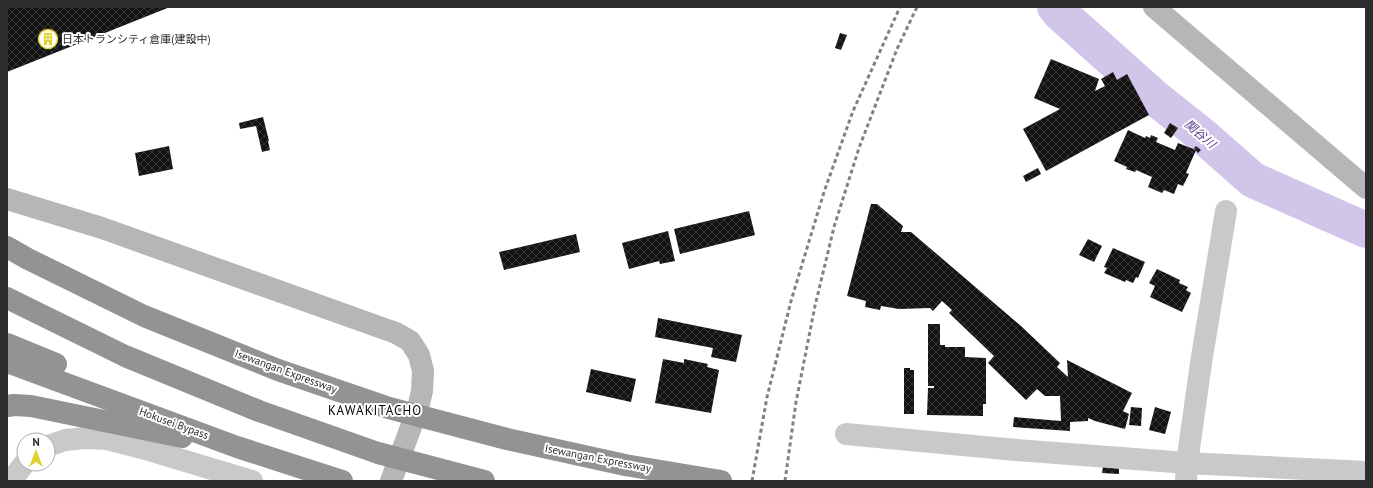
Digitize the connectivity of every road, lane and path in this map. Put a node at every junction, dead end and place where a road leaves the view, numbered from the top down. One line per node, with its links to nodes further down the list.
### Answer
1 (1154, 7): 2 (street)
2 (1366, 188)
3 (7, 199): 20 (street)
4 (1226, 210): 15 (street)
5 (7, 247): 22 (highway, Isewangan Expressway, bridge)
6 (7, 298): 21 (highway, bridge)
7 (7, 344): 10 (highway)
8 (7, 362): 10 (highway, Hokusei Bypass)
9 (7, 406): 13 (highway)
10 (172, 422): 13 (highway, Hokusei Bypass)
11 (846, 434): 15 (street)
12 (56, 443): 18 (street)
13 (237, 447): 19 (highway, Hokusei Bypass)
14 (18, 472): 17 (street)
15 (1187, 472): 16 (street)
16 (1366, 472)
17 (11, 481)
18 (252, 481)
19 (342, 481)
20 (391, 481)
21 (484, 481)
22 (721, 481)

